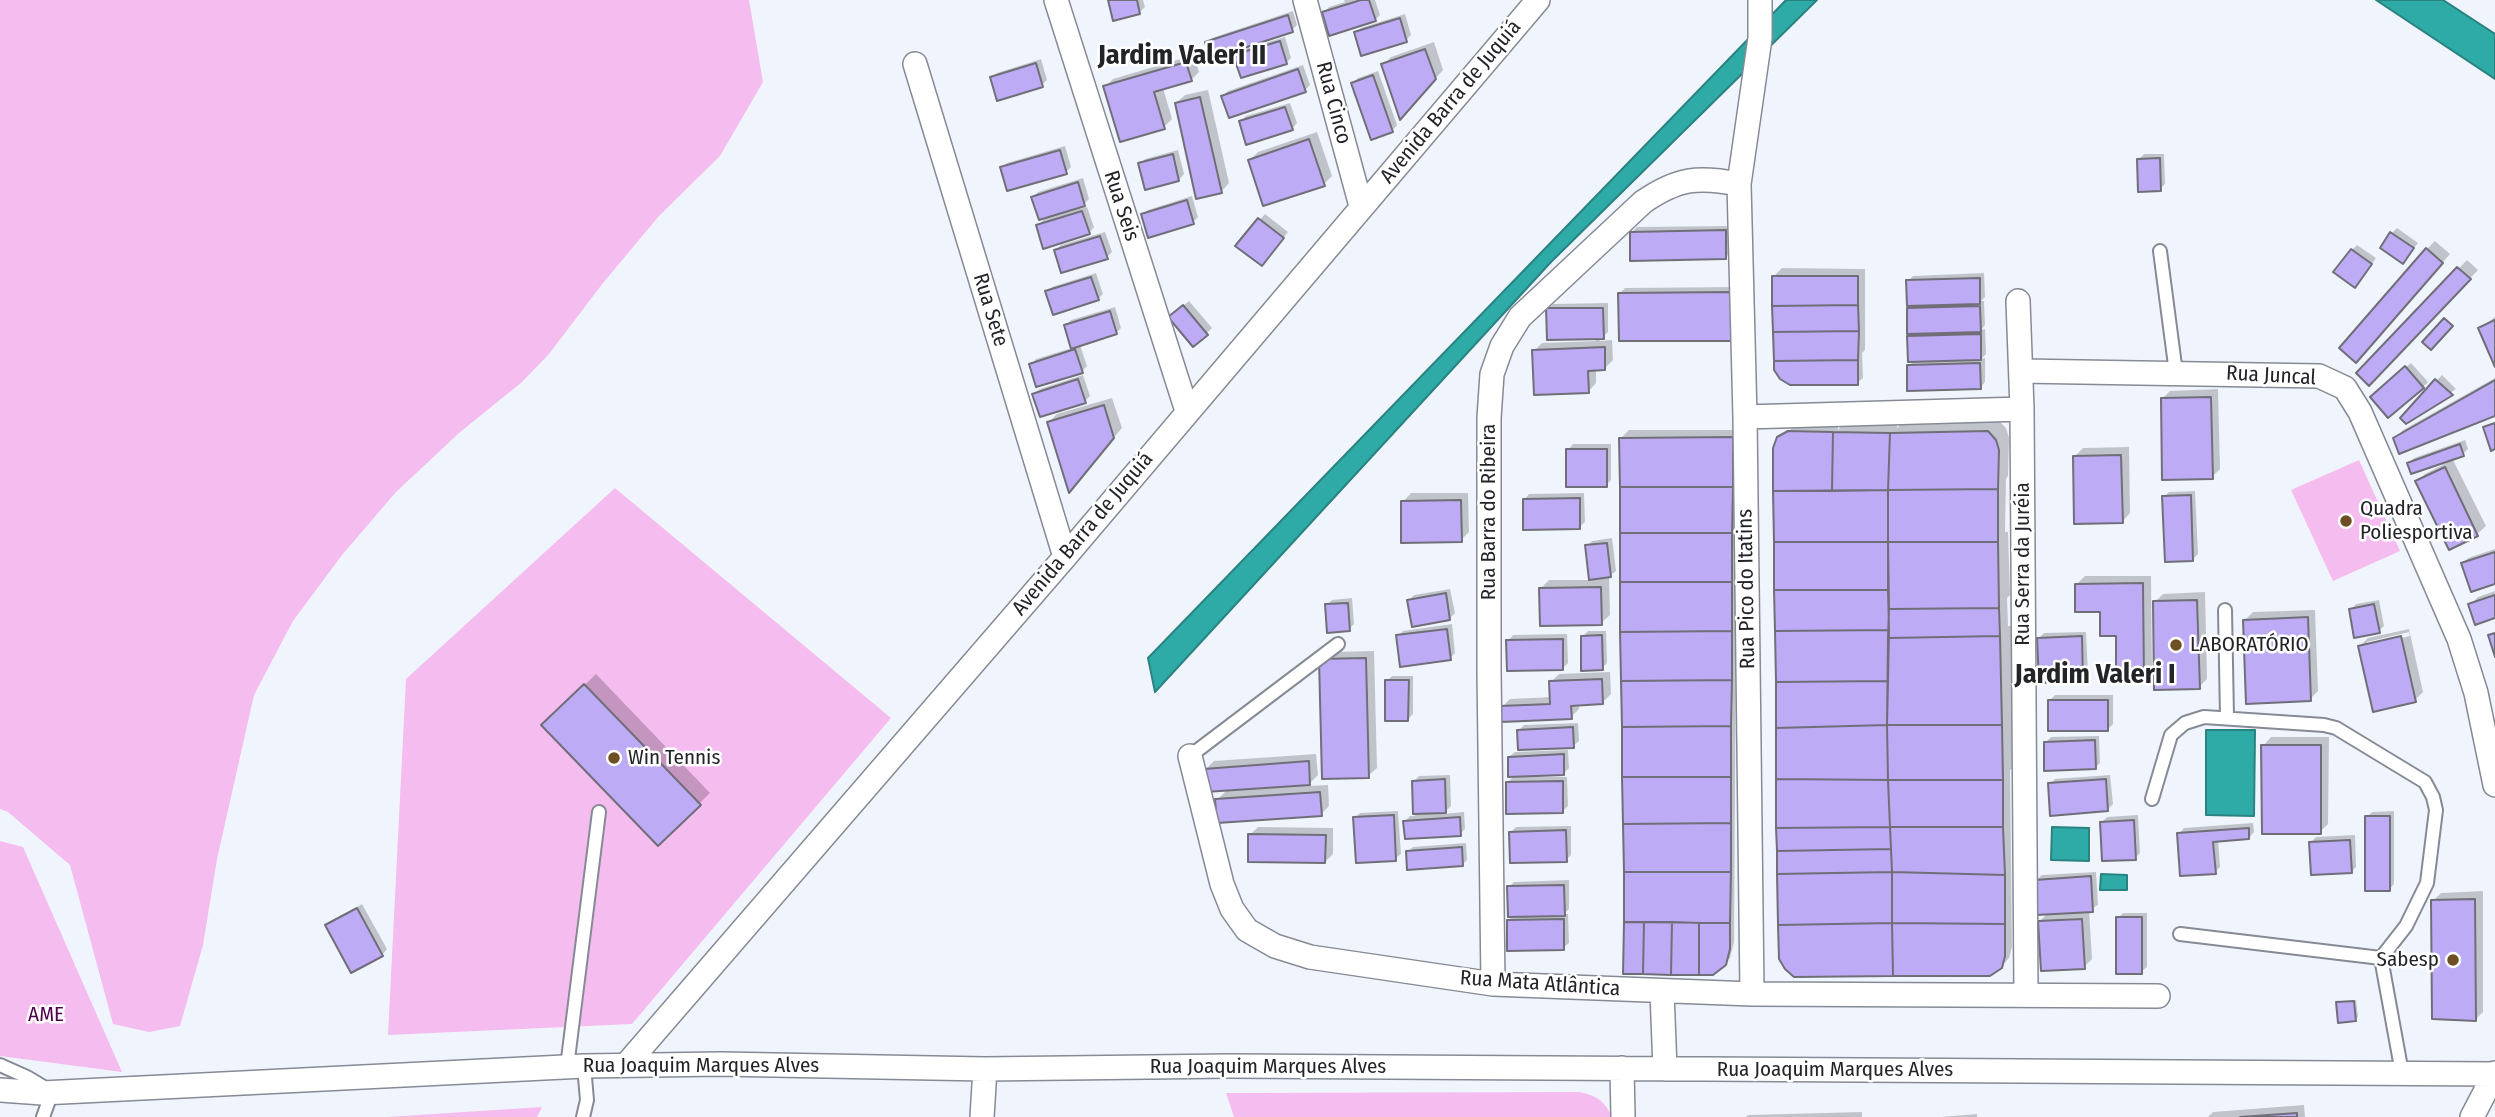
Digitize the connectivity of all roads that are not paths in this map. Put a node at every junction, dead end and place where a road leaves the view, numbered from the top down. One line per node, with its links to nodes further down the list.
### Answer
1 (1056, 0): 13 (street, Rua Seis)
2 (1305, 0): 7 (street, Rua Cinco)
3 (1538, 0): 7 (street, Avenida Barra de Juquiá)
4 (1760, 0): 6 (street, Rua Pico do Itatins)
5 (915, 64): 15 (street, Rua Sete)
6 (1739, 184): 14 (street, Rua Pico do Itatins); 25 (street, Rua Barra do Ribeira)
7 (1362, 206): 13 (street, Avenida Barra de Juquiá)
8 (2160, 251): 11 (lane)
9 (2018, 301): 10 (street, Rua Serra da Juréia)
10 (2021, 371): 11 (street, Rua Juncal); 12 (street, Rua Serra da Juréia)
11 (2176, 373): 20 (street, Rua Juncal)
12 (2022, 409): 14 (street); 28 (street, Rua Serra da Juréia)
13 (1187, 411): 15 (street, Avenida Barra de Juquiá)
14 (1745, 417): 27 (street, Rua Pico do Itatins)
15 (1065, 557): 31 (street, Avenida Barra de Juquiá)
16 (2225, 610): 18 (lane)
17 (1338, 644): 19 (lane)
18 (2227, 717): 21 (lane); 24 (lane)
19 (1190, 756): 25 (street, Rua Mata Atlântica)
20 (2495, 785)
21 (2152, 799)
22 (599, 812): 32 (lane)
23 (2180, 934): 24 (lane)
24 (2381, 958): 36 (lane)
25 (1493, 984): 26 (street, Rua Mata Atlântica)
26 (1662, 992): 27 (street, Rua Mata Atlântica); 35 (street)
27 (1752, 994): 28 (street, Rua Mata Atlântica)
28 (2026, 995): 29 (street, Rua Mata Atlântica)
29 (2158, 996)
30 (0, 1065): 39 (lane)
31 (626, 1065): 32 (street, Rua Joaquim Marques Alves); 34 (street, Rua Joaquim Marques Alves)
32 (575, 1067): 39 (street, Rua Joaquim Marques Alves); 42 (lane)
33 (1622, 1068): 34 (street, Rua Joaquim Marques Alves); 35 (street, Rua Joaquim Marques Alves); 44 (street)
34 (985, 1069): 43 (street)
35 (1665, 1069): 36 (street, Rua Joaquim Marques Alves)
36 (2402, 1073): 37 (street, Rua Joaquim Marques Alves)
37 (2495, 1073): 45 (street)
38 (0, 1090): 39 (street)
39 (47, 1093): 40 (street); 41 (lane)
40 (0, 1102)
41 (43, 1117)
42 (583, 1117)
43 (982, 1117)
44 (1623, 1117)
45 (2472, 1117)

